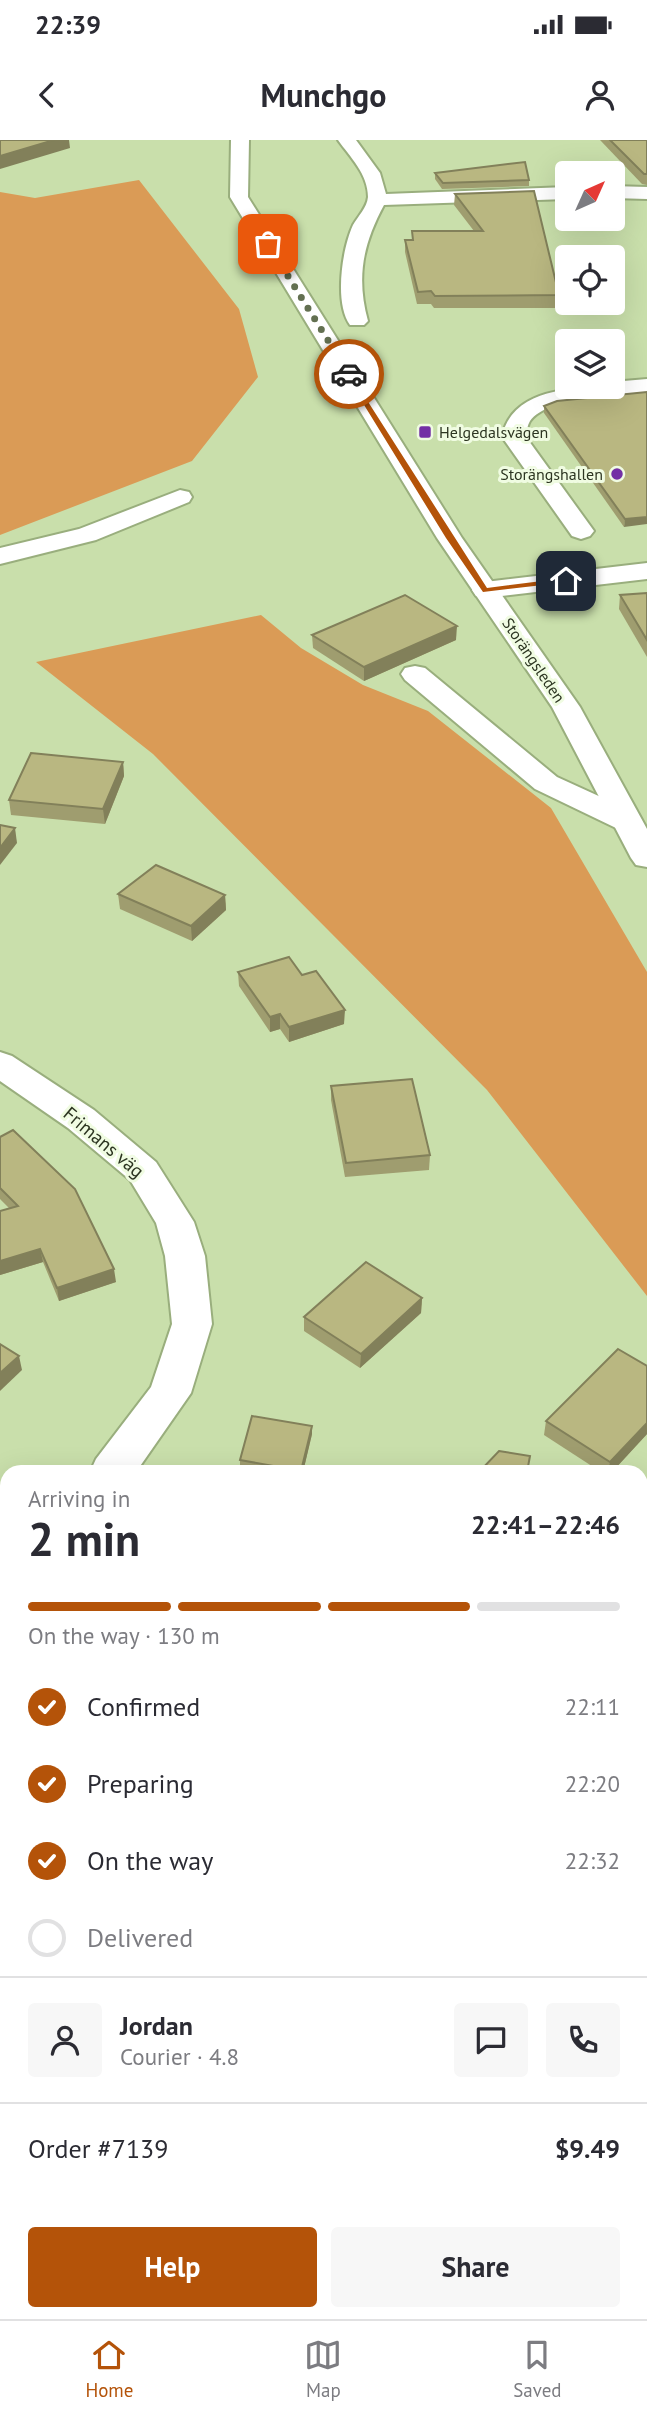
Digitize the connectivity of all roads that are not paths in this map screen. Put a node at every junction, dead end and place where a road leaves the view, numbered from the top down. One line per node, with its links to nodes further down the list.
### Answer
1 (240, 140): 13 (street, Storängsleden)
2 (347, 140): 6 (street)
3 (625, 192): 5 (street)
4 (555, 193): 6 (street)
5 (647, 193)
6 (378, 200): 7 (street)
7 (357, 321)
8 (647, 386): 10 (street)
9 (180, 497): 11 (street)
10 (581, 531)
11 (0, 556)
12 (647, 571): 13 (street)
13 (485, 590): 15 (street, Storängsleden)
14 (415, 674): 15 (street)
15 (627, 821): 16 (street, Storängsleden)
16 (647, 858)
17 (0, 1064): 18 (street, Frimans väg)
18 (116, 1465)

